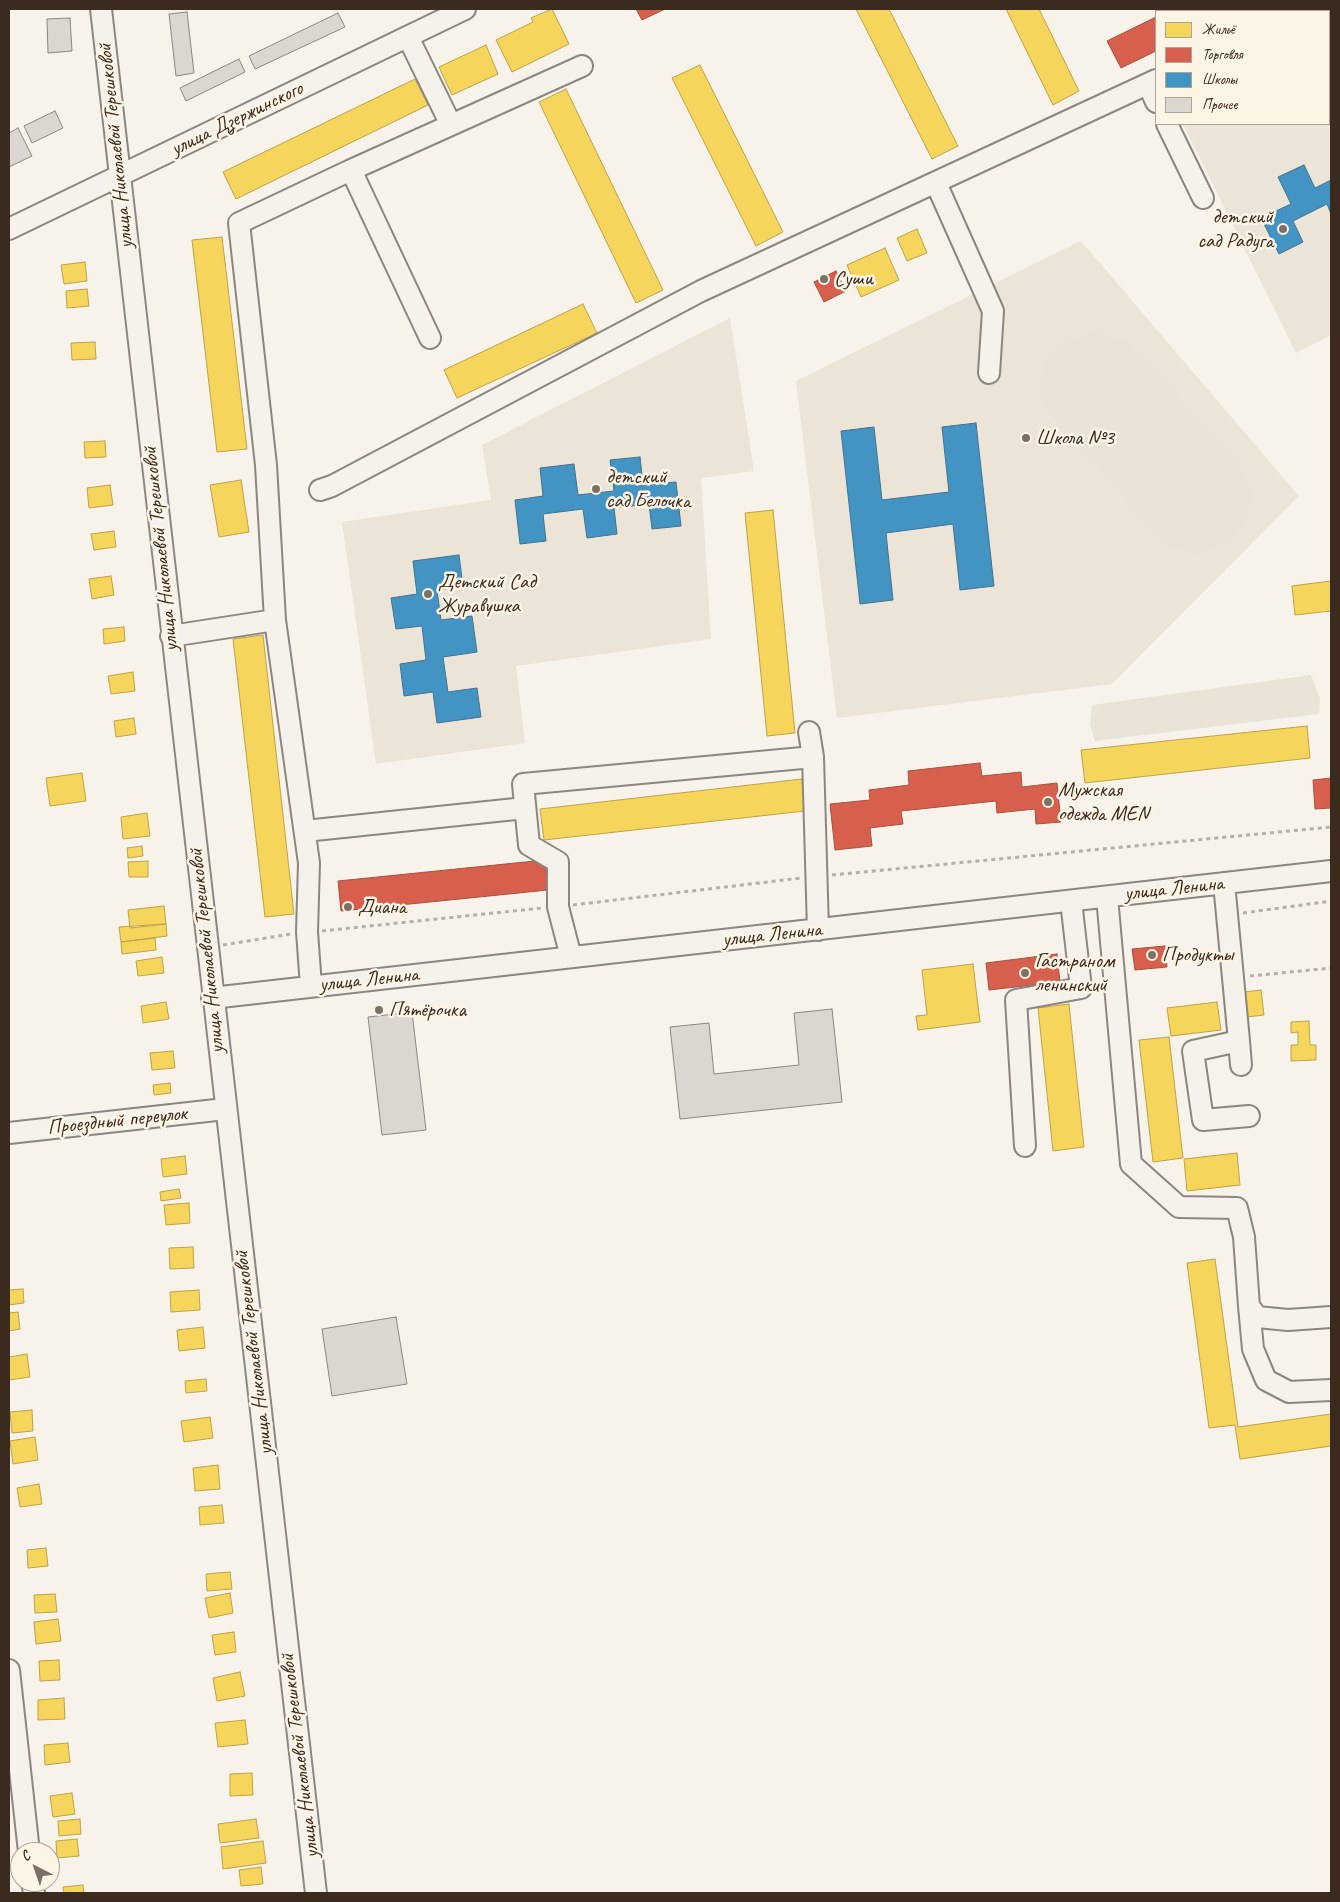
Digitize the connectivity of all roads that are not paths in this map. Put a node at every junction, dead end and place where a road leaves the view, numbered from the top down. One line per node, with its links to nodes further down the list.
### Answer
1 (101, 9): 9 (street, улица Николаевой Терешковой)
2 (465, 9): 3 (street, улица Дзержинского)
3 (408, 37): 6 (street); 9 (street, улица Дзержинского)
4 (582, 66): 6 (street)
5 (1153, 88): 10 (street)
6 (451, 125): 8 (street)
7 (1167, 125): 11 (street)
8 (350, 170): 13 (street); 16 (street)
9 (119, 176): 12 (street, улица Дзержинского); 17 (street, улица Николаевой Терешковой)
10 (936, 183): 14 (street); 15 (street)
11 (1203, 198)
12 (9, 229)
13 (430, 338)
14 (989, 372)
15 (320, 490)
16 (274, 620): 17 (street); 21 (street)
17 (171, 636): 29 (street, улица Николаевой Терешковой)
18 (809, 732): 19 (street)
19 (813, 757): 20 (street); 26 (street)
20 (525, 808): 21 (street); 27 (street)
21 (304, 831): 28 (street)
22 (1331, 871): 23 (street, улица Ленина)
23 (1224, 883): 24 (street, улица Ленина); 30 (street)
24 (1108, 897): 25 (street, улица Ленина); 36 (street)
25 (1071, 901): 26 (street, улица Ленина); 35 (street)
26 (818, 930): 27 (street, улица Ленина)
27 (571, 958): 28 (street, улица Ленина)
28 (311, 986): 29 (street, улица Ленина)
29 (212, 998): 32 (street, улица Николаевой Терешковой)
30 (1239, 1041): 31 (street); 33 (street)
31 (1241, 1065)
32 (225, 1109): 34 (street, Проездный переулок); 41 (street, улица Николаевой Терешковой)
33 (1249, 1116)
34 (9, 1133)
35 (1026, 1146)
36 (1249, 1306): 37 (street); 38 (street)
37 (1331, 1317)
38 (1331, 1390)
39 (9, 1670): 40 (street)
40 (28, 1842)
41 (316, 1893)

